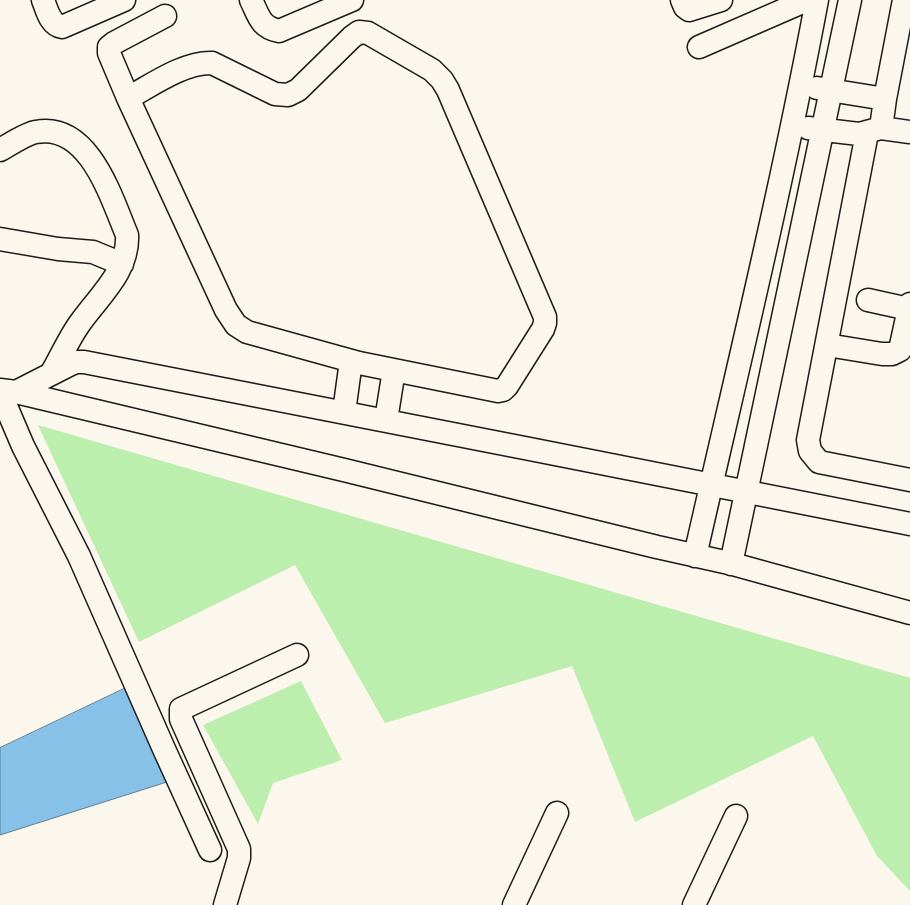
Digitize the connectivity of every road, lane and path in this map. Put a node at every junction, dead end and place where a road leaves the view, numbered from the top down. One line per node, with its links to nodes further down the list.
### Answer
1 (42, 0): 2 (street)
2 (124, 0)
3 (251, 0): 4 (street)
4 (352, 0)
5 (682, 0): 6 (street)
6 (721, 0)
7 (807, 0): 12 (street)
8 (817, 0): 13 (street)
9 (850, 0): 14 (street)
10 (904, 0): 16 (street)
11 (165, 16): 15 (street)
12 (699, 47)
13 (801, 84): 14 (street); 17 (street)
14 (831, 91): 16 (street); 18 (street)
15 (128, 98): 27 (street); 28 (street)
16 (885, 99): 19 (street)
17 (792, 126): 18 (street); 34 (street)
18 (823, 130): 19 (street); 35 (street)
19 (874, 131): 20 (street); 26 (street)
20 (910, 132)
21 (0, 150): 23 (street)
22 (0, 239): 23 (street)
23 (122, 264): 29 (street)
24 (868, 300): 25 (street)
25 (909, 306): 26 (street)
26 (826, 345): 33 (street)
27 (351, 361): 28 (street); 31 (street)
28 (394, 370): 32 (street)
29 (51, 374): 30 (street); 31 (street)
30 (5, 391): 37 (street); 43 (street)
31 (344, 412): 32 (street)
32 (386, 420): 34 (street)
33 (910, 480)
34 (711, 485): 35 (street); 37 (street)
35 (746, 492): 36 (street); 38 (street)
36 (910, 524)
37 (695, 556): 38 (street)
38 (731, 564): 39 (street)
39 (910, 613)
40 (297, 655): 44 (street)
41 (558, 813): 45 (street)
42 (736, 816): 46 (street)
43 (210, 850)
44 (225, 905)
45 (514, 905)
46 (694, 905)

